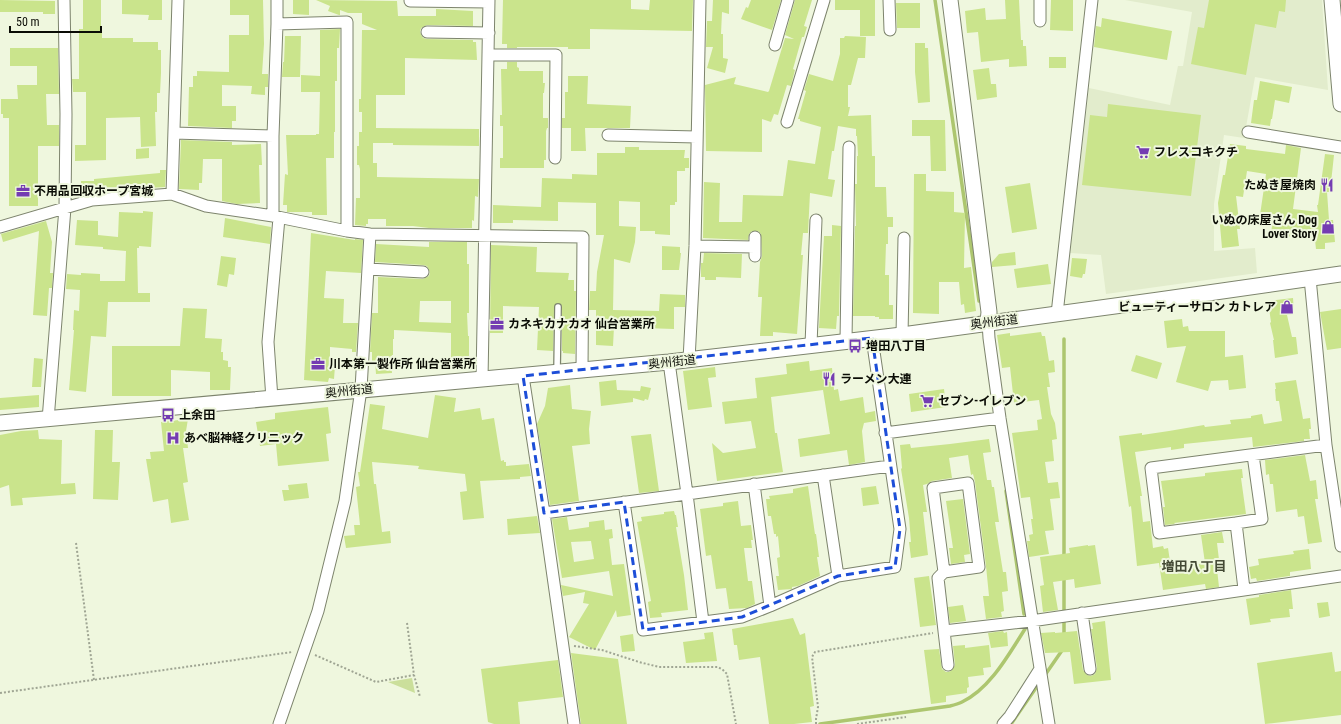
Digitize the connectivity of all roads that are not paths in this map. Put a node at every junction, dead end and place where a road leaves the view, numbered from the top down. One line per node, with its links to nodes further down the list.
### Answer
1 (64, 0): 34 (street)
2 (178, 0): 26 (street)
3 (277, 0): 16 (street)
4 (700, 0): 29 (street)
5 (788, 0): 21 (street)
6 (824, 0): 24 (street)
7 (889, 0): 17 (street)
8 (950, 0): 50 (main road)
9 (1040, 0): 15 (street)
10 (1092, 0): 49 (street)
11 (1332, 0): 20 (main road)
12 (410, 1): 13 (street)
13 (489, 1): 19 (street)
14 (1341, 14): 20 (street)
15 (1040, 21)
16 (277, 24): 28 (street); 38 (street)
17 (890, 30)
18 (427, 32): 19 (street)
19 (489, 33): 22 (street)
20 (1335, 37): 23 (main road)
21 (775, 45)
22 (488, 55): 32 (street); 40 (street)
23 (1341, 104)
24 (787, 122)
25 (1248, 132): 30 (street)
26 (174, 133): 28 (street); 33 (street)
27 (608, 135): 29 (street)
28 (273, 136): 35 (street)
29 (698, 137): 42 (street)
30 (1341, 146)
31 (849, 148): 53 (street)
32 (555, 158)
33 (172, 194): 34 (street); 35 (street)
34 (65, 208): 37 (street); 64 (street)
35 (276, 217): 38 (street); 62 (street)
36 (816, 220): 54 (street)
37 (0, 227)
38 (347, 231): 39 (street)
39 (370, 234): 40 (street); 44 (street)
40 (485, 237): 57 (street); 60 (street)
41 (904, 238): 51 (street)
42 (695, 246): 43 (street); 55 (street)
43 (755, 247)
44 (368, 269): 45 (street); 61 (street)
45 (423, 272)
46 (1341, 274): 47 (main road, 奥州街道)
47 (1310, 278): 49 (main road, 奥州街道); 67 (street)
48 (558, 307): 58 (lane)
49 (1057, 314): 50 (main road, 奥州街道)
50 (988, 322): 51 (main road, 奥州街道); 63 (street)
51 (902, 334): 52 (main road, 奥州街道)
52 (872, 338): 53 (main road, 奥州街道); 66 (street)
53 (846, 341): 54 (main road, 奥州街道)
54 (811, 346): 55 (main road, 奥州街道)
55 (688, 360): 56 (main road, 奥州街道)
56 (669, 362): 57 (main road, 奥州街道); 72 (street)
57 (582, 370): 58 (main road, 奥州街道)
58 (557, 372): 59 (main road, 奥州街道)
59 (523, 376): 60 (main road, 奥州街道); 74 (street)
60 (482, 378): 61 (main road, 奥州街道)
61 (361, 389): 62 (main road, 奥州街道); 89 (street)
62 (272, 399): 64 (main road, 奥州街道)
63 (1000, 418): 66 (street); 83 (street)
64 (48, 420): 65 (main road, 奥州街道)
65 (0, 423)
66 (885, 433): 69 (street)
67 (1326, 445): 68 (street); 76 (street)
68 (1253, 454): 75 (street); 75 (street)
69 (890, 466): 70 (street); 78 (street)
70 (824, 475): 71 (street); 78 (street)
71 (754, 484): 72 (street); 81 (street)
72 (687, 494): 73 (street); 84 (street)
73 (624, 502): 74 (street); 84 (street)
74 (544, 514): 90 (street)
75 (1236, 523): 80 (street)
76 (1341, 546)
77 (944, 572): 77 (street); 85 (street)
78 (838, 576): 81 (street)
79 (1341, 576): 80 (street)
80 (1244, 589): 82 (street)
81 (770, 606): 84 (street)
82 (1082, 613): 83 (street); 87 (street)
83 (1031, 621): 85 (street); 88 (street)
84 (703, 622)
85 (944, 631): 86 (street)
86 (948, 665)
87 (1090, 669)
88 (1041, 677): 91 (street); 92 (street)
89 (279, 724)
90 (574, 724)
91 (1003, 724)
92 (1049, 724)

